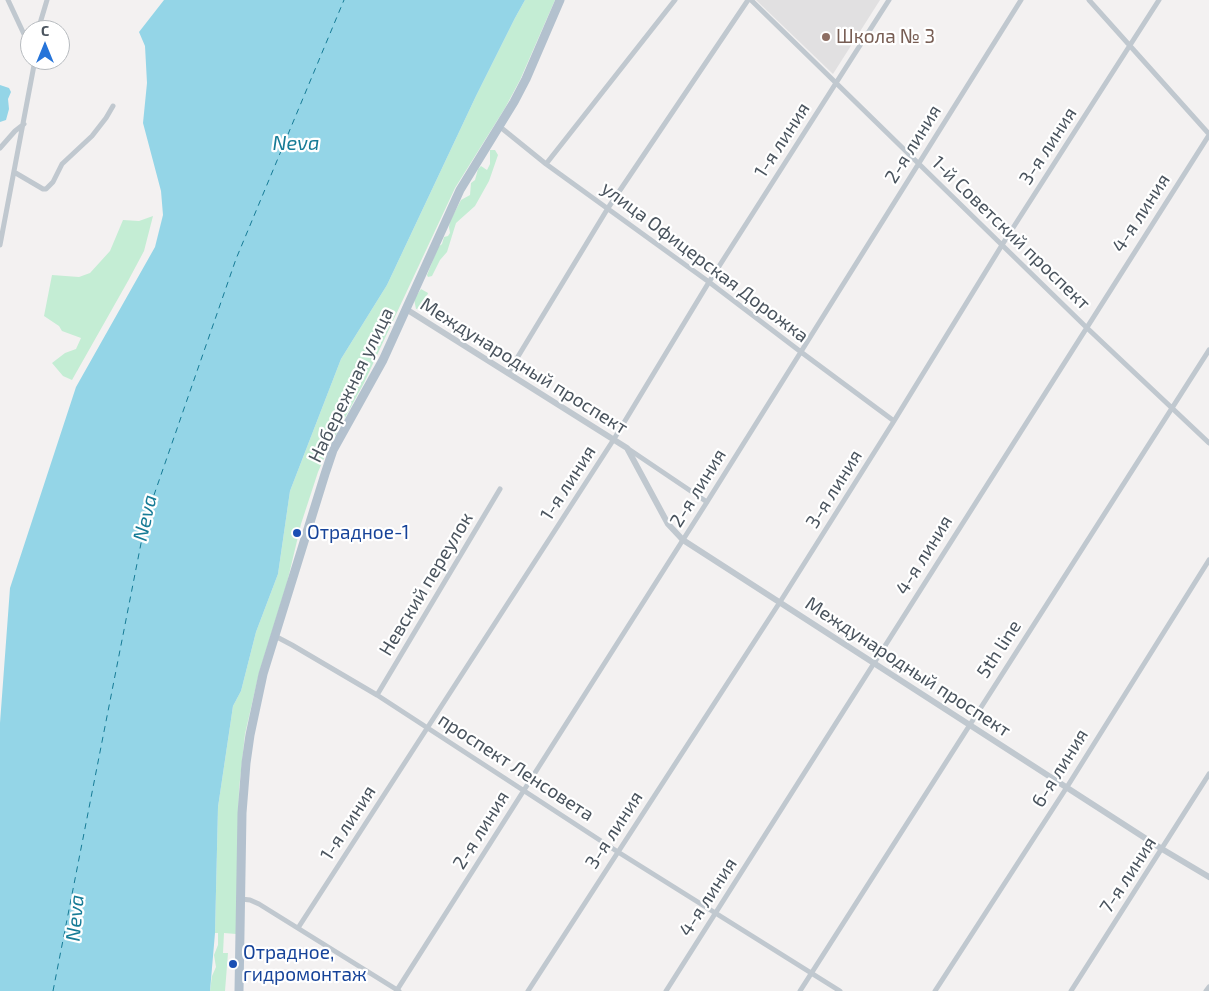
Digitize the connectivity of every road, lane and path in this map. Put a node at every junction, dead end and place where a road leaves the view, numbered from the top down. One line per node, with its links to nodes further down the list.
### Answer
1 (8, 0): 11 (street)
2 (47, 0): 10 (street)
3 (560, 0): 17 (main road, Набережная улица)
4 (675, 0): 21 (street)
5 (750, 0): 14 (street, 1-й Советский проспект); 23 (street)
6 (889, 0): 14 (street, 1-я линия)
7 (1021, 0): 20 (street, 2-я линия)
8 (1088, 0): 12 (street)
9 (1159, 0): 12 (street, 3-я линия)
10 (41, 20)
11 (20, 26)
12 (1130, 45): 18 (street); 25 (street, 3-я линия)
13 (33, 70): 16 (street)
14 (836, 83): 20 (street, 1-й Советский проспект); 26 (street, 1-я линия)
15 (113, 106): 22 (street)
16 (24, 124): 19 (street); 22 (street)
17 (499, 126): 21 (street, улица Офицерская Дорожка); 27 (main road, Набережная улица)
18 (1209, 135): 28 (street, 4-я линия)
19 (0, 148)
20 (918, 163): 25 (street, 1-й Советский проспект); 30 (street, 2-я линия)
21 (546, 164): 23 (street, улица Офицерская Дорожка)
22 (14, 172): 24 (street)
23 (608, 208): 26 (street, улица Офицерская Дорожка); 31 (street)
24 (0, 245)
25 (1002, 245): 28 (street, 1-й Советский проспект); 33 (street, 3-я линия)
26 (709, 282): 30 (street, улица Офицерская Дорожка); 34 (street, 1-я линия)
27 (406, 309): 31 (street, Международный проспект); 42 (main road, Набережная улица)
28 (1086, 327): 32 (street, 1-й Советский проспект); 43 (street, 4-я линия)
29 (1209, 350): 32 (street, 5th line)
30 (800, 352): 33 (street, улица Офицерская Дорожка); 38 (street, 2-я линия)
31 (508, 373): 34 (street, Международный проспект)
32 (1172, 408): 35 (street, 1-й Советский проспект); 45 (street, 5th line)
33 (894, 421): 41 (street, 3-я линия)
34 (614, 440): 36 (street, Международный проспект); 46 (street, 1-я линия)
35 (1209, 443)
36 (627, 448): 38 (street, Международный проспект); 39 (street, Международный проспект)
37 (500, 489): 44 (street, Невский переулок)
38 (707, 502): 39 (street, 2-я линия)
39 (683, 540): 41 (street, Международный проспект); 49 (street, 2-я линия)
40 (1209, 560): 48 (street, 6-я линия)
41 (780, 602): 43 (street, Международный проспект); 51 (street, 3-я линия)
42 (275, 636): 44 (street, проспект Ленсовета); 53 (main road, Набережная улица)
43 (874, 663): 45 (street, Международный проспект); 54 (street, 4-я линия)
44 (377, 695): 46 (street, проспект Ленсовета)
45 (969, 724): 48 (street, Международный проспект); 56 (street, 5th line)
46 (427, 728): 49 (street, проспект Ленсовета); 55 (street, 1-я линия)
47 (1209, 774): 50 (street, 7-я линия)
48 (1067, 787): 50 (street, Международный проспект); 64 (street, 6-я линия)
49 (524, 791): 51 (street, проспект Ленсовета); 58 (street, 2-я линия)
50 (1162, 849): 52 (street, Международный проспект); 65 (street, 7-я линия)
51 (618, 852): 54 (street, проспект Ленсовета); 60 (street, 3-я линия)
52 (1209, 877)
53 (241, 900): 55 (street); 59 (main road, Набережная улица)
54 (717, 913): 56 (street, проспект Ленсовета); 61 (street, 4-я линия)
55 (298, 928): 58 (street)
56 (811, 973): 62 (street, 5th line); 63 (street, проспект Ленсовета)
57 (1209, 987): 66 (street)
58 (398, 990)
59 (239, 991)
60 (528, 991)
61 (666, 991)
62 (800, 991)
63 (840, 991)
64 (935, 991)
65 (1071, 991)
66 (1206, 991)

